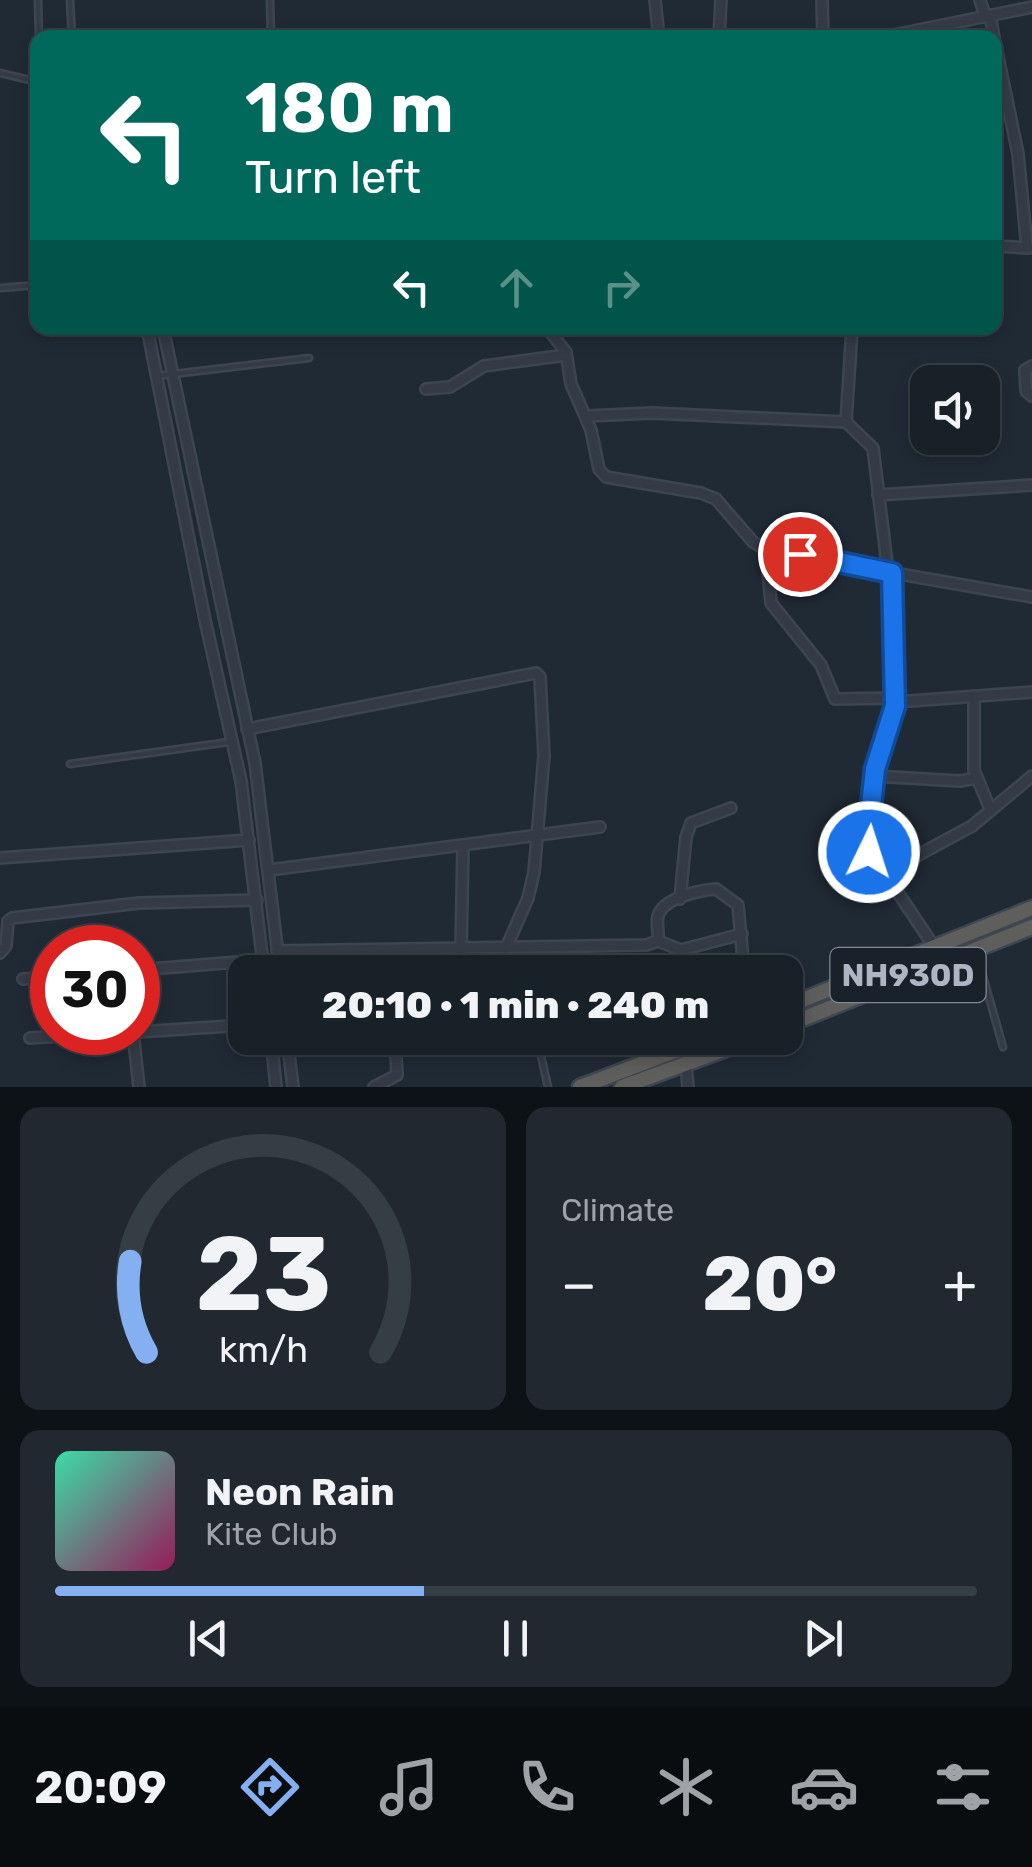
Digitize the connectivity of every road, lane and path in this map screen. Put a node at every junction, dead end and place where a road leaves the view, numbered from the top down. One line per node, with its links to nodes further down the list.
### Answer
1 (38, 0): 10 (lane)
2 (70, 0): 11 (lane)
3 (270, 0): 12 (lane)
4 (655, 0): 13 (street)
5 (721, 0): 14 (street)
6 (822, 0): 15 (street)
7 (980, 0): 9 (street)
8 (1032, 6): 9 (street)
9 (987, 16): 16 (street); 17 (street)
10 (39, 30)
11 (72, 30)
12 (271, 30)
13 (658, 30)
14 (720, 30)
15 (823, 30)
16 (938, 30)
17 (992, 30)
18 (0, 73): 20 (lane)
19 (1002, 73): 21 (street)
20 (30, 80)
21 (1027, 190): 23 (street)
22 (1002, 246): 23 (street)
23 (1029, 248)
24 (30, 286): 25 (lane)
25 (0, 288)
26 (148, 335): 34 (street)
27 (166, 335): 33 (street)
28 (554, 335): 30 (street)
29 (852, 335): 38 (street)
30 (566, 355): 35 (street); 37 (street)
31 (309, 358): 33 (lane)
32 (1032, 366): 36 (street)
33 (174, 373): 34 (lane); 47 (street)
34 (157, 376): 48 (street)
35 (426, 389)
36 (1032, 396)
37 (586, 416): 38 (street); 41 (street)
38 (846, 422): 40 (street)
39 (1032, 485): 40 (street)
40 (878, 495): 42 (street)
41 (766, 550): 42 (street); 46 (street)
42 (890, 572): 43 (street); 46 (street)
43 (1032, 597)
44 (1032, 692): 45 (street)
45 (974, 696): 46 (street); 52 (street)
46 (895, 700): 50 (street)
47 (247, 729): 56 (street); 60 (street)
48 (234, 742): 49 (lane); 57 (street)
49 (70, 764)
50 (874, 776): 52 (street); 61 (street)
51 (1032, 776): 54 (street)
52 (976, 778): 54 (street)
53 (732, 808): 62 (street)
54 (990, 809): 61 (street)
55 (600, 827): 56 (street)
56 (536, 836): 58 (street); 69 (street)
57 (249, 840): 59 (street); 63 (street)
58 (464, 845): 60 (street); 71 (street)
59 (0, 858)
60 (269, 870): 72 (street)
61 (885, 873): 68 (street)
62 (680, 898): 66 (street); 67 (street)
63 (257, 900): 73 (street); 74 (street)
64 (1032, 908): 68 (highway, NH930D)
65 (1032, 927): 70 (highway, NH930D)
66 (742, 934): 67 (street); 76 (street)
67 (658, 941): 69 (street)
68 (934, 946): 81 (highway, NH930D)
69 (506, 948): 71 (street)
70 (975, 948): 82 (highway, NH930D); 85 (lane)
71 (461, 950): 72 (street)
72 (277, 951): 75 (street)
73 (0, 952)
74 (262, 955)
75 (278, 955)
76 (743, 955)
77 (228, 963): 78 (street)
78 (160, 968)
79 (24, 979): 80 (street)
80 (30, 979)
81 (803, 1000)
82 (803, 1019)
83 (228, 1026): 84 (street)
84 (160, 1030)
85 (1003, 1047)
86 (135, 1055): 94 (street)
87 (273, 1055): 95 (street)
88 (288, 1055): 96 (street)
89 (395, 1055): 97 (street)
90 (541, 1055): 98 (lane)
91 (664, 1055): 99 (highway)
92 (712, 1055): 93 (highway)
93 (686, 1065): 100 (highway); 101 (street)
94 (139, 1087)
95 (276, 1087)
96 (293, 1087)
97 (374, 1087)
98 (548, 1087)
99 (580, 1087)
100 (622, 1087)
101 (688, 1087)

